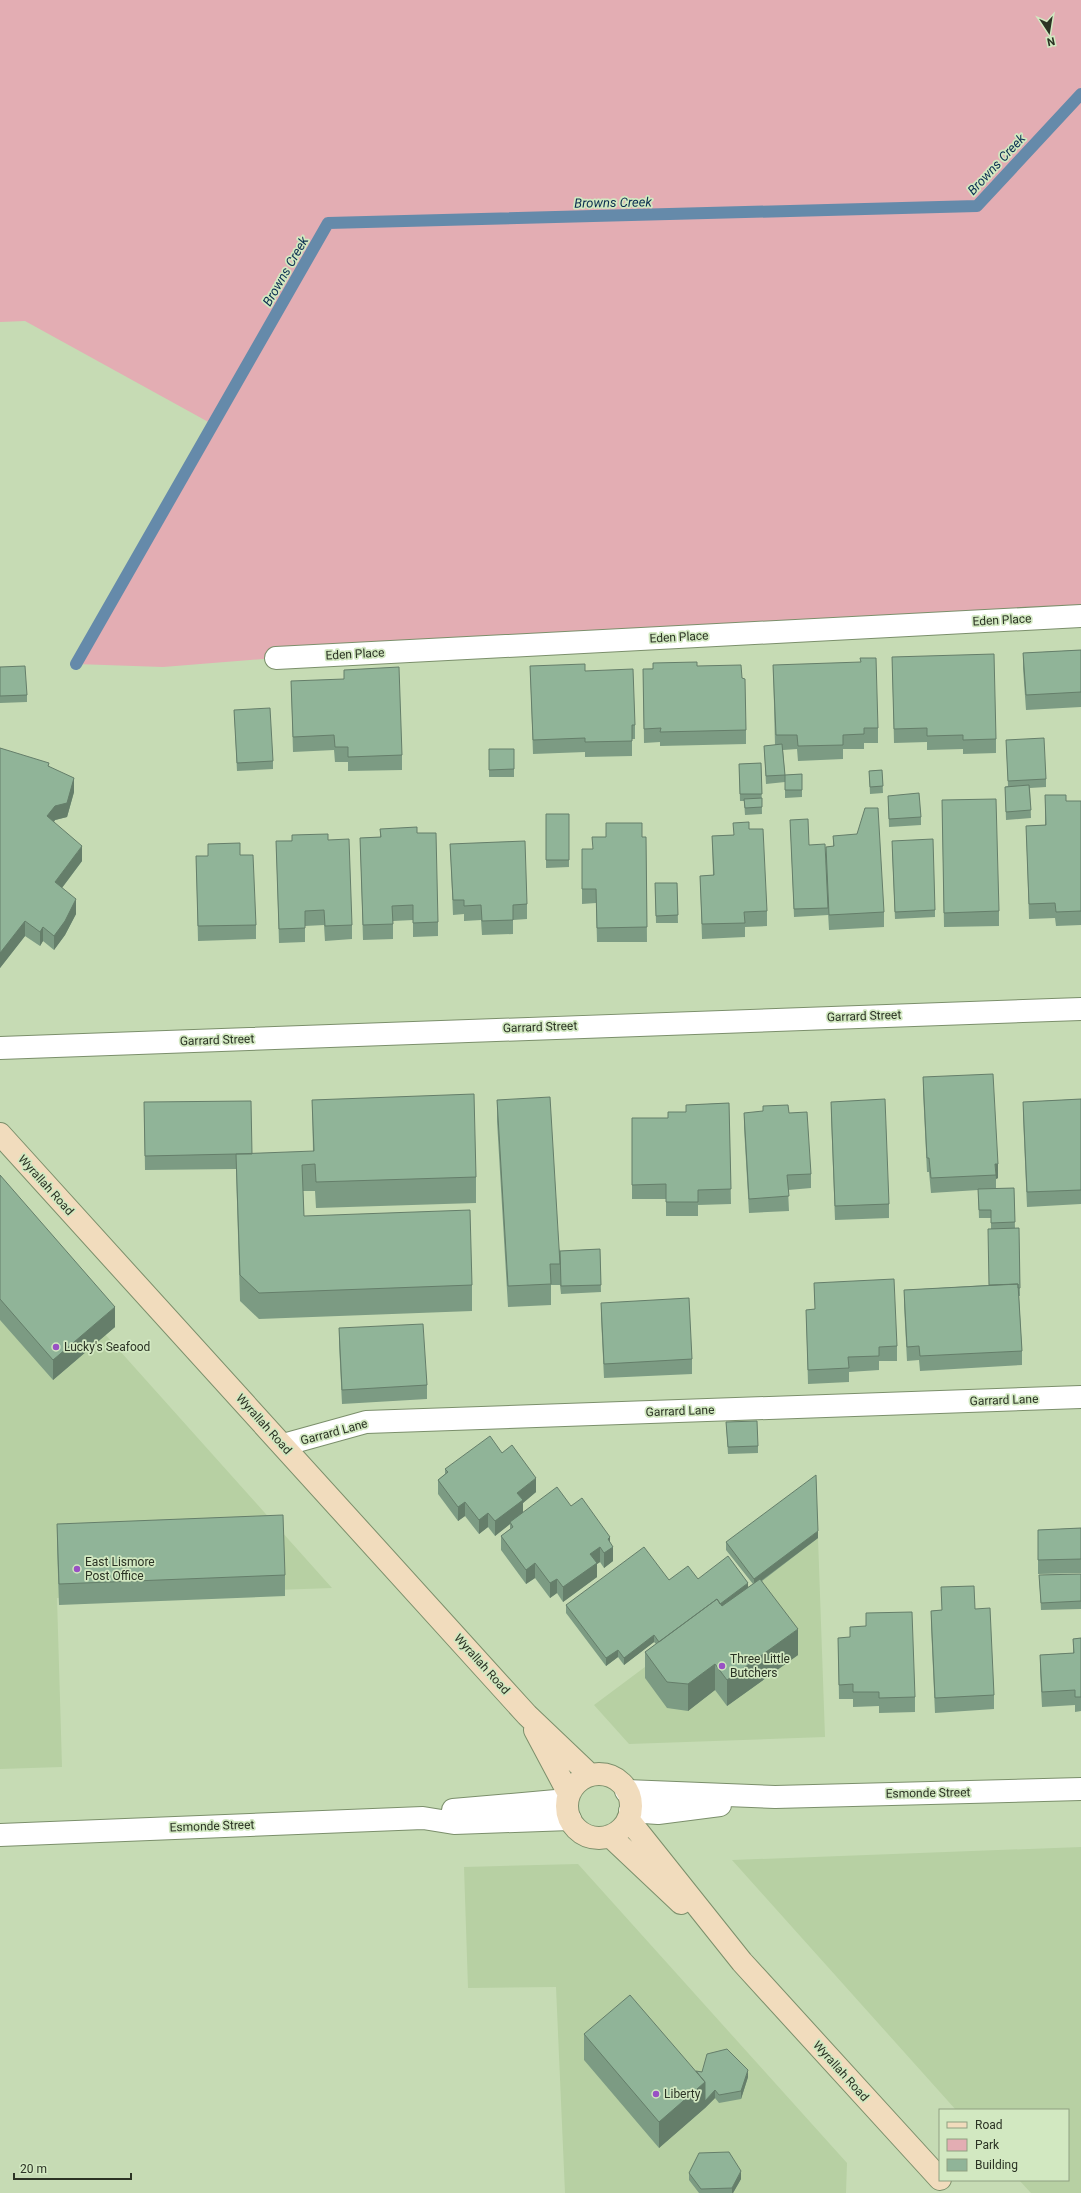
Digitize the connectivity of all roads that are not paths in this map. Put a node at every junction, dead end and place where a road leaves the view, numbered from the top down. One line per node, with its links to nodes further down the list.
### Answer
1 (1081, 616): 2 (street, Eden Place)
2 (276, 658)
3 (1081, 1009): 4 (street, Garrard Street)
4 (0, 1048)
5 (0, 1134): 7 (main road, Wyrallah Road)
6 (1081, 1397): 7 (street, Garrard Lane)
7 (283, 1445): 8 (main road, Wyrallah Road)
8 (527, 1715): 9 (main road, Wyrallah Road); 11 (main road, Wyrallah Road)
9 (590, 1775): 11 (main road); 12 (main road, Wyrallah Road)
10 (1081, 1789): 12 (street, Esmonde Street)
11 (568, 1804): 13 (street, Esmonde Street); 14 (main road, Wyrallah Road)
12 (628, 1807): 14 (main road); 15 (main road, Wyrallah Road)
13 (0, 1835)
14 (610, 1836): 15 (main road, Wyrallah Road)
15 (742, 1962): 16 (main road, Wyrallah Road)
16 (939, 2179)
17 (941, 2181): 18 (main road, Wyrallah Road)
18 (952, 2193)

